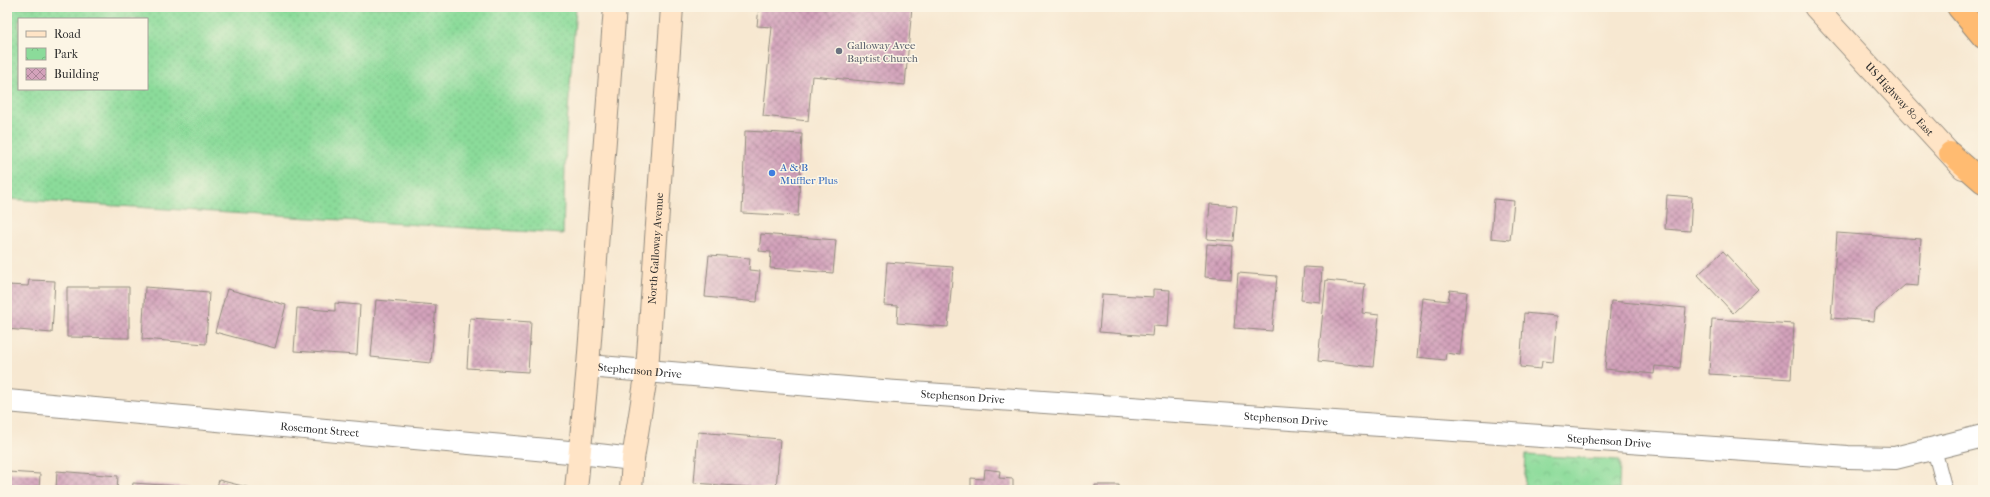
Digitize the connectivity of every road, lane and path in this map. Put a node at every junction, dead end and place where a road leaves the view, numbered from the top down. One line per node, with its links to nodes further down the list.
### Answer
1 (615, 7): 9 (main road)
2 (672, 7): 10 (main road, North Galloway Avenue)
3 (1815, 7): 6 (main road, US Highway 80 East)
4 (1958, 7): 5 (highway)
5 (1983, 37)
6 (1950, 152): 7 (highway); 8 (main road, US Highway 80 East)
7 (1983, 182)
8 (1983, 192)
9 (588, 366): 10 (street, Stephenson Drive); 14 (main road)
10 (647, 370): 13 (street, Stephenson Drive); 15 (main road, North Galloway Avenue)
11 (7, 401): 14 (street, Rosemont Street)
12 (1983, 436): 13 (street, Stephenson Drive)
13 (1934, 449): 18 (lane)
14 (580, 453): 15 (street, Rosemont Street); 16 (main road)
15 (633, 459): 17 (main road, North Galloway Avenue)
16 (576, 490)
17 (631, 490)
18 (1945, 490)

